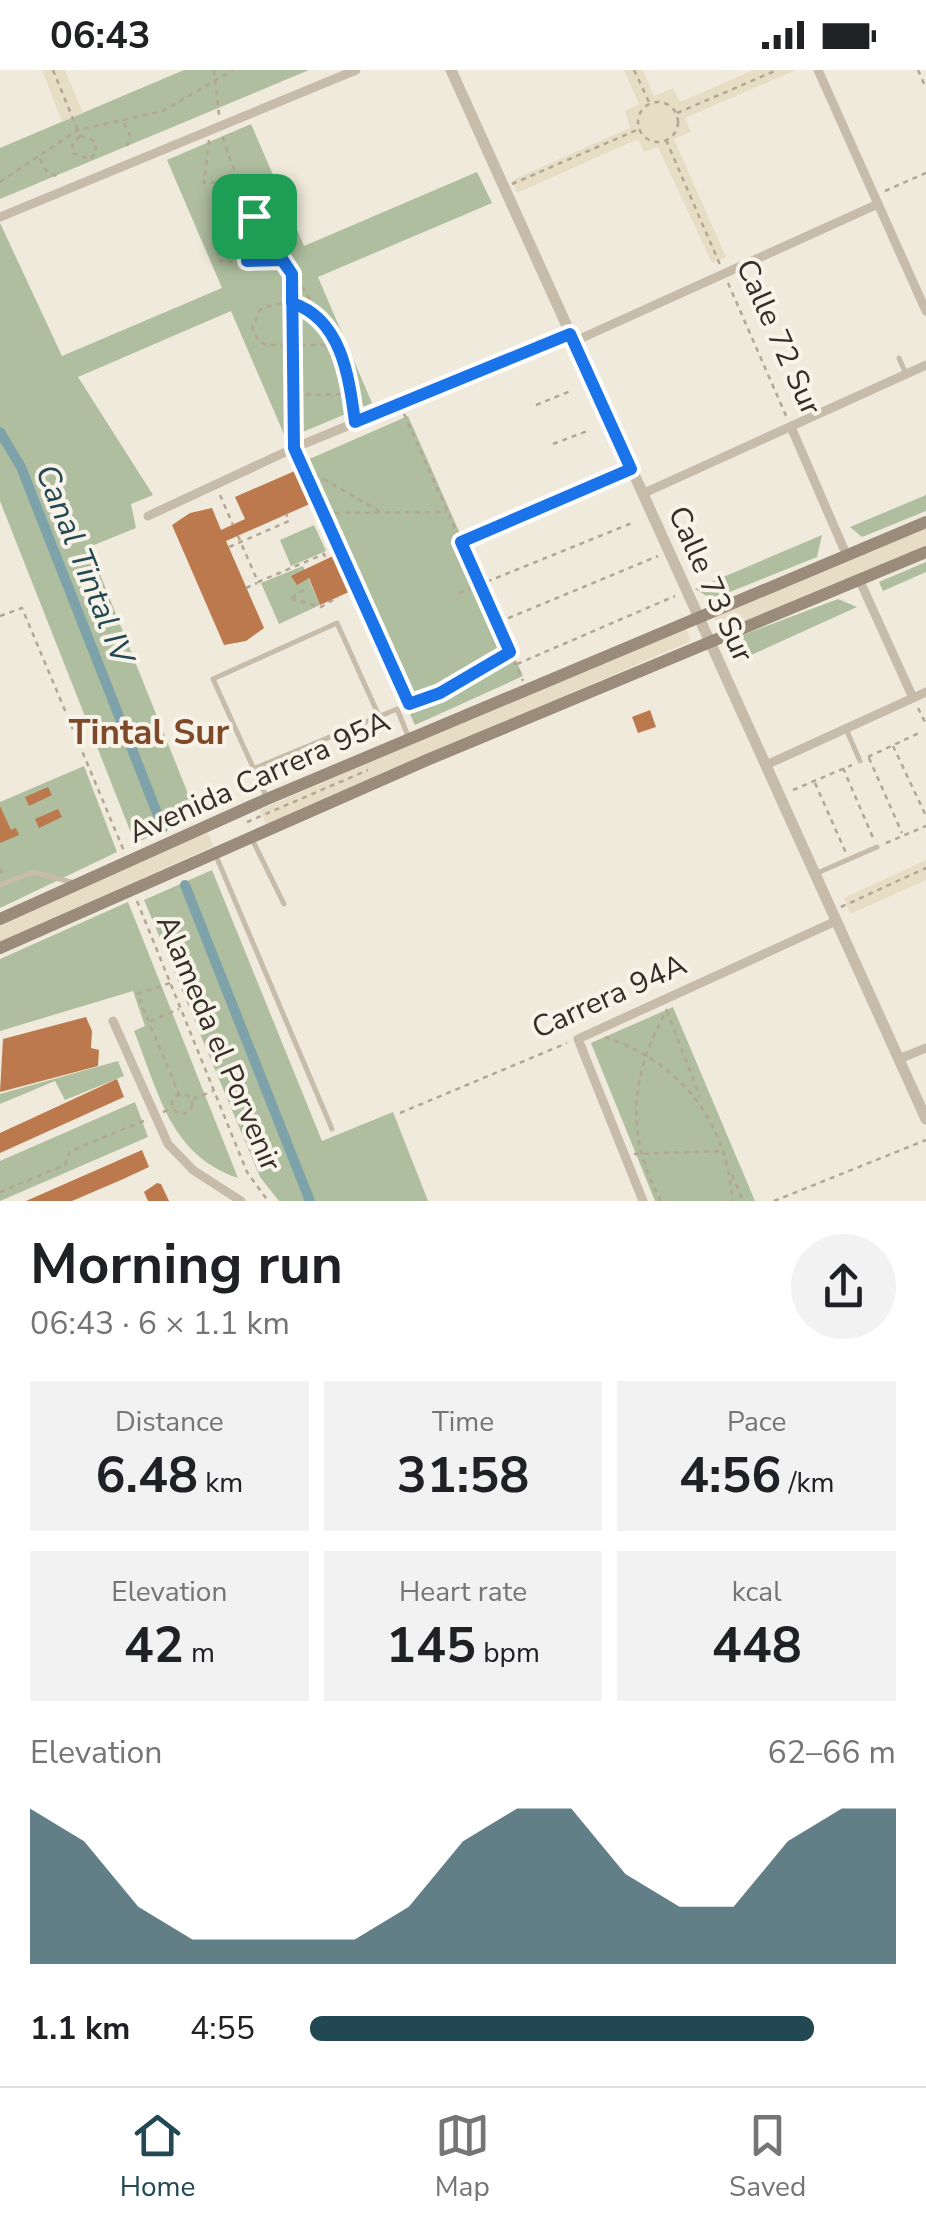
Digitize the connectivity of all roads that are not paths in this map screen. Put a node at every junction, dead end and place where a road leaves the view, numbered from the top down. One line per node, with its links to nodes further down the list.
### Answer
1 (356, 70): 5 (street)
2 (450, 70): 7 (street, Calle 73 Sur)
3 (818, 70): 4 (street)
4 (876, 200): 6 (street); 7 (street)
5 (0, 217)
6 (926, 311)
7 (572, 338): 12 (street, Calle 73 Sur); 13 (street)
8 (899, 358): 10 (lane)
9 (926, 366): 10 (street)
10 (906, 374): 11 (street)
11 (791, 427): 12 (street); 16 (street, Calle 72 Sur)
12 (642, 494): 18 (street, Calle 73 Sur)
13 (148, 516)
14 (926, 522): 16 (main road, Avenida Carrera 95A)
15 (926, 552): 17 (main road, Avenida Carrera 95A)
16 (846, 554): 18 (main road, Avenida Carrera 95A)
17 (859, 579): 19 (main road, Avenida Carrera 95A); 21 (street)
18 (698, 615): 19 (street, Calle 73 Sur); 24 (main road, Avenida Carrera 95A)
19 (709, 640): 26 (street, Calle 73 Sur); 30 (main road, Avenida Carrera 95A)
20 (926, 692): 21 (street)
21 (914, 698): 23 (street)
22 (379, 716): 24 (lane); 27 (lane); 27 (lane)
23 (846, 728): 25 (lane); 26 (street)
24 (409, 738): 28 (main road, Avenida Carrera 95A)
25 (860, 761)
26 (766, 766): 34 (street, Calle 73 Sur)
27 (254, 769): 28 (lane)
28 (260, 802): 29 (main road, Avenida Carrera 95A); 30 (main road)
29 (215, 822): 33 (main road); 35 (main road, Avenida Carrera 95A)
30 (266, 830): 31 (main road, Avenida Carrera 95A)
31 (251, 836): 33 (main road, Avenida Carrera 95A); 37 (lane)
32 (877, 847): 34 (lane)
33 (219, 850): 40 (main road, Avenida Carrera 95A); 47 (lane)
34 (815, 874): 38 (street, Calle 73 Sur)
35 (78, 884): 36 (lane); 39 (main road, Avenida Carrera 95A)
36 (0, 885)
37 (284, 904)
38 (834, 916): 43 (street, Calle 73 Sur); 49 (street, Carrera 94A)
39 (0, 920)
40 (0, 948)
41 (113, 1022): 48 (street)
42 (926, 1048): 43 (street)
43 (899, 1060): 44 (street, Calle 73 Sur)
44 (916, 1098): 45 (lane); 46 (street, Calle 73 Sur)
45 (902, 1104)
46 (926, 1119)
47 (332, 1129)
48 (240, 1201)
49 (643, 1201)

